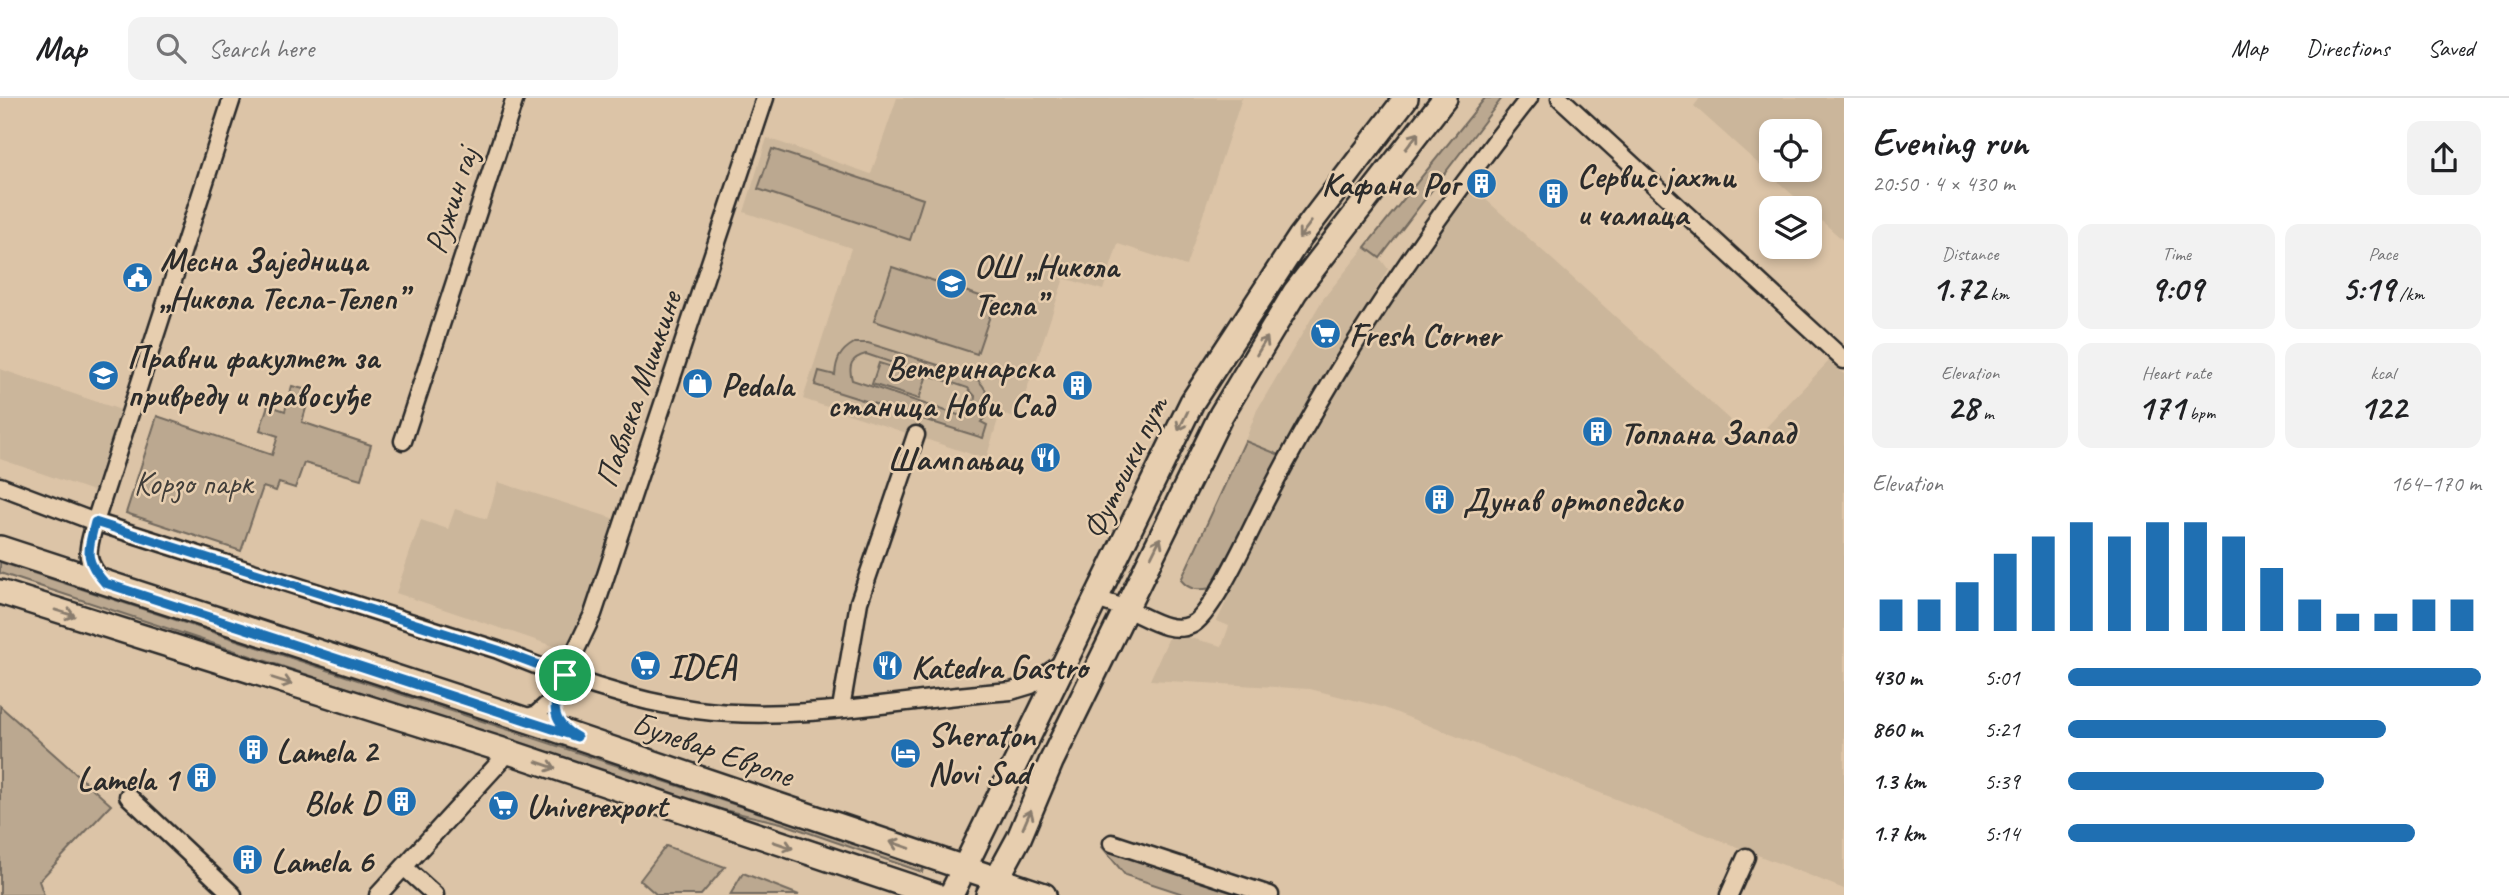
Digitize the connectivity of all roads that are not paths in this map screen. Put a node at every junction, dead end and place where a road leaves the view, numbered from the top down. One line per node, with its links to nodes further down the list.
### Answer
1 (232, 98): 12 (street)
2 (515, 98): 10 (street, Ружин гај)
3 (765, 98): 21 (street, Павлека Мишкине)
4 (1406, 98): 18 (main road, Футошки пут, one-way to 18)
5 (1445, 98): 19 (main road, Футошки пут, one-way to 5)
6 (1529, 98): 19 (street)
7 (1560, 98): 8 (street)
8 (1844, 360)
9 (916, 435): 24 (street)
10 (403, 441)
11 (0, 486): 12 (street)
12 (95, 522): 13 (street); 21 (street)
13 (90, 542): 15 (street); 16 (street)
14 (0, 548): 15 (main road, Булевар Европе)
15 (60, 568): 16 (main road, Булевар Европе)
16 (105, 583): 25 (main road, Булевар Европе)
17 (0, 592): 28 (main road, Булевар Европе, one-way to 28)
18 (1096, 598): 19 (street); 20 (main road, Футошки пут)
19 (1126, 608): 34 (main road, Футошки пут, one-way to 19)
20 (1064, 662): 22 (street); 26 (main road, Футошки пут)
21 (565, 675): 23 (street, Павлека Мишкине); 24 (street)
22 (1011, 691): 24 (street); 26 (street)
23 (555, 695): 25 (street, Павлека Мишкине); 27 (street)
24 (841, 708)
25 (522, 719): 27 (main road, Булевар Европе)
26 (1035, 724): 33 (main road, Футошки пут)
27 (577, 737): 33 (main road, Булевар Европе, one-way to 27)
28 (509, 752): 32 (street); 38 (main road, Булевар Европе, one-way to 38)
29 (128, 796): 35 (street)
30 (1112, 843): 41 (street)
31 (1746, 857): 42 (street)
32 (404, 867): 36 (street); 37 (street)
33 (964, 868): 34 (main road, Булевар Европе); 39 (main road, Футошки пут)
34 (992, 887): 40 (main road, Булевар Европе)
35 (233, 895)
36 (378, 895)
37 (435, 895)
38 (936, 895)
39 (951, 895)
40 (1044, 895)
41 (1270, 895)
42 (1729, 895)

